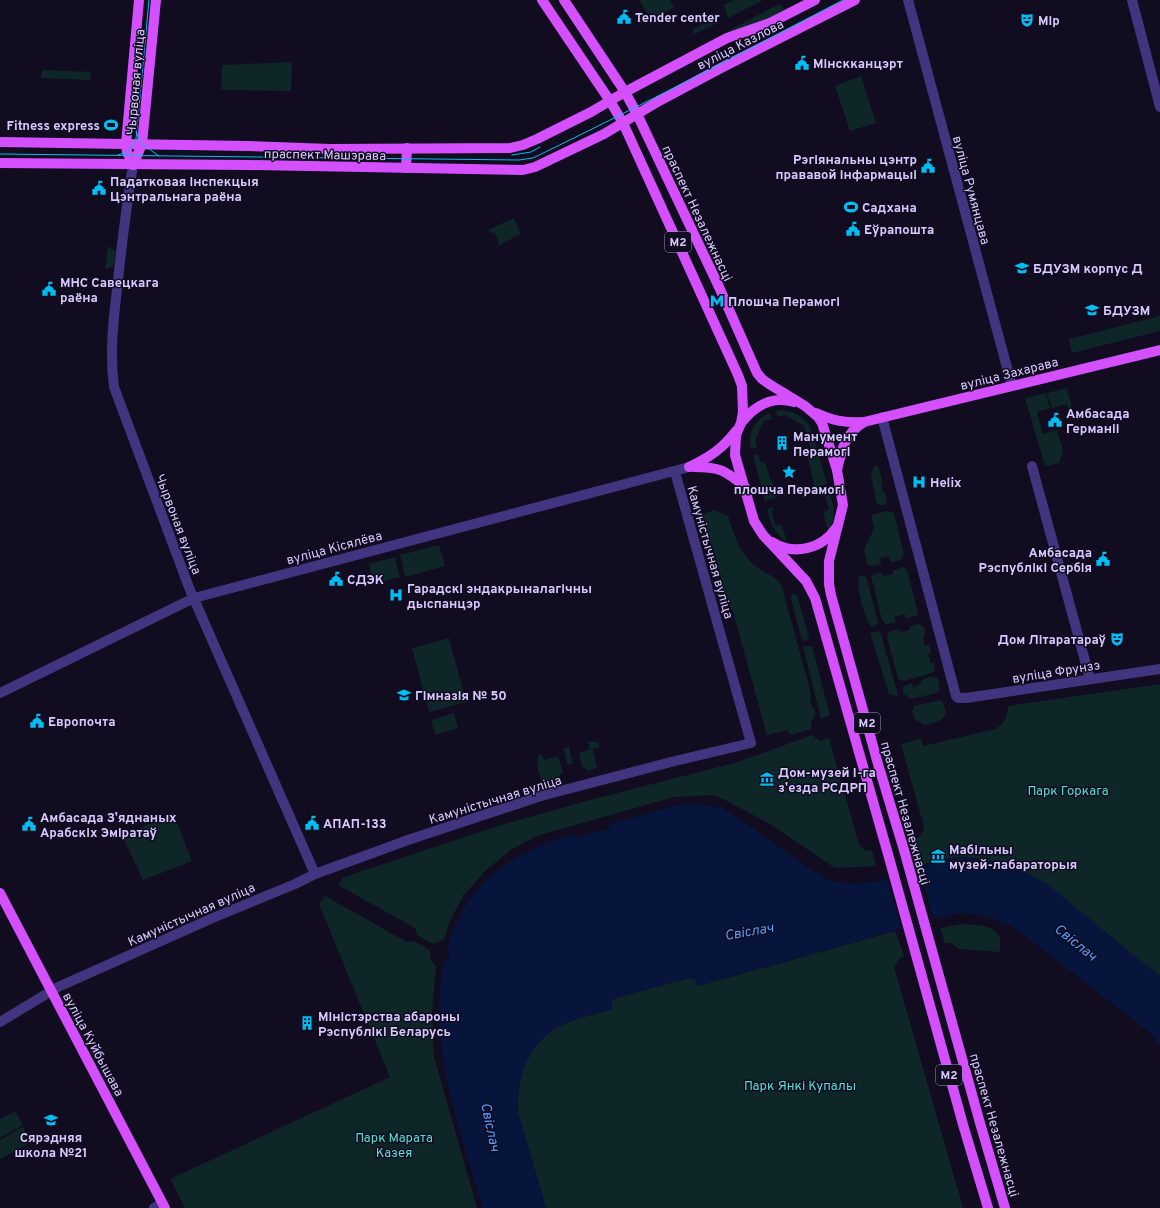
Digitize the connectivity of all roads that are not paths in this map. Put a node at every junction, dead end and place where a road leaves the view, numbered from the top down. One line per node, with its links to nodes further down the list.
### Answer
1 (138, 0): 15 (main road, Чырвоная вуліца)
2 (156, 0): 16 (main road, Чырвоная вуліца)
3 (542, 0): 10 (main road, М2)
4 (564, 0): 9 (main road, праспект Незалежнасці / М2)
5 (815, 0): 9 (main road, вуліца Казлова)
6 (855, 0): 12 (main road, вуліца Казлова)
7 (908, 0): 22 (street, вуліца Румянцава)
8 (1132, 0): 11 (street)
9 (625, 92): 10 (main road, праспект Машэрава); 12 (main road, праспект Незалежнасці / М2)
10 (610, 102): 13 (main road, М2); 17 (main road, праспект Машэрава)
11 (1160, 107)
12 (637, 114): 13 (main road, праспект Машэрава); 23 (main road, праспект Незалежнасці / М2)
13 (623, 123): 20 (main road, праспект Машэрава); 27 (main road, М2)
14 (0, 142): 15 (main road, праспект Машэрава)
15 (126, 144): 16 (main road, праспект Машэрава); 19 (main road, Чырвоная вуліца)
16 (142, 144): 17 (main road, праспект Машэрава); 19 (main road, Чырвоная вуліца)
17 (407, 148): 20 (main road)
18 (0, 163): 19 (main road, праспект Машэрава)
19 (132, 165): 20 (main road, праспект Машэрава); 35 (street, Чырвоная вуліца)
20 (406, 168)
21 (1160, 350): 22 (main road, вуліца Захарава)
22 (1012, 386): 25 (main road, вуліца Захарава)
23 (800, 404): 24 (main road, праспект Незалежнасці / М2); 27 (main road, М2)
24 (812, 411): 26 (main road); 30 (main road, праспект Незалежнасці / М2)
25 (882, 417): 26 (main road, вуліца Захарава); 37 (street, вуліца Фрунзэ)
26 (864, 422): 30 (main road)
27 (740, 425): 29 (main road); 32 (main road, М2)
28 (1032, 466): 37 (street)
29 (689, 467): 31 (street, вуліца Кісялёва); 32 (main road)
30 (837, 470): 33 (main road, праспект Незалежнасці / М2)
31 (675, 472): 35 (street, вуліца Кісялёва); 39 (street, Камуністычная вуліца)
32 (745, 487): 34 (main road, М2)
33 (838, 523): 34 (main road, М2); 45 (main road, праспект Незалежнасці / М2)
34 (768, 540): 44 (main road, М2)
35 (194, 598): 38 (street, вуліца Кісялёва); 39 (street, Чырвоная вуліца)
36 (1160, 669): 37 (street, вуліца Фрунзэ)
37 (1090, 679)
38 (0, 693)
39 (315, 874): 41 (street, Камуністычная вуліца)
40 (0, 893): 41 (main road, вуліца Куйбышава)
41 (52, 990): 42 (street, Камуністычная вуліца); 43 (main road, вуліца Куйбышава)
42 (0, 1022)
43 (161, 1206)
44 (988, 1208)
45 (1006, 1208)

